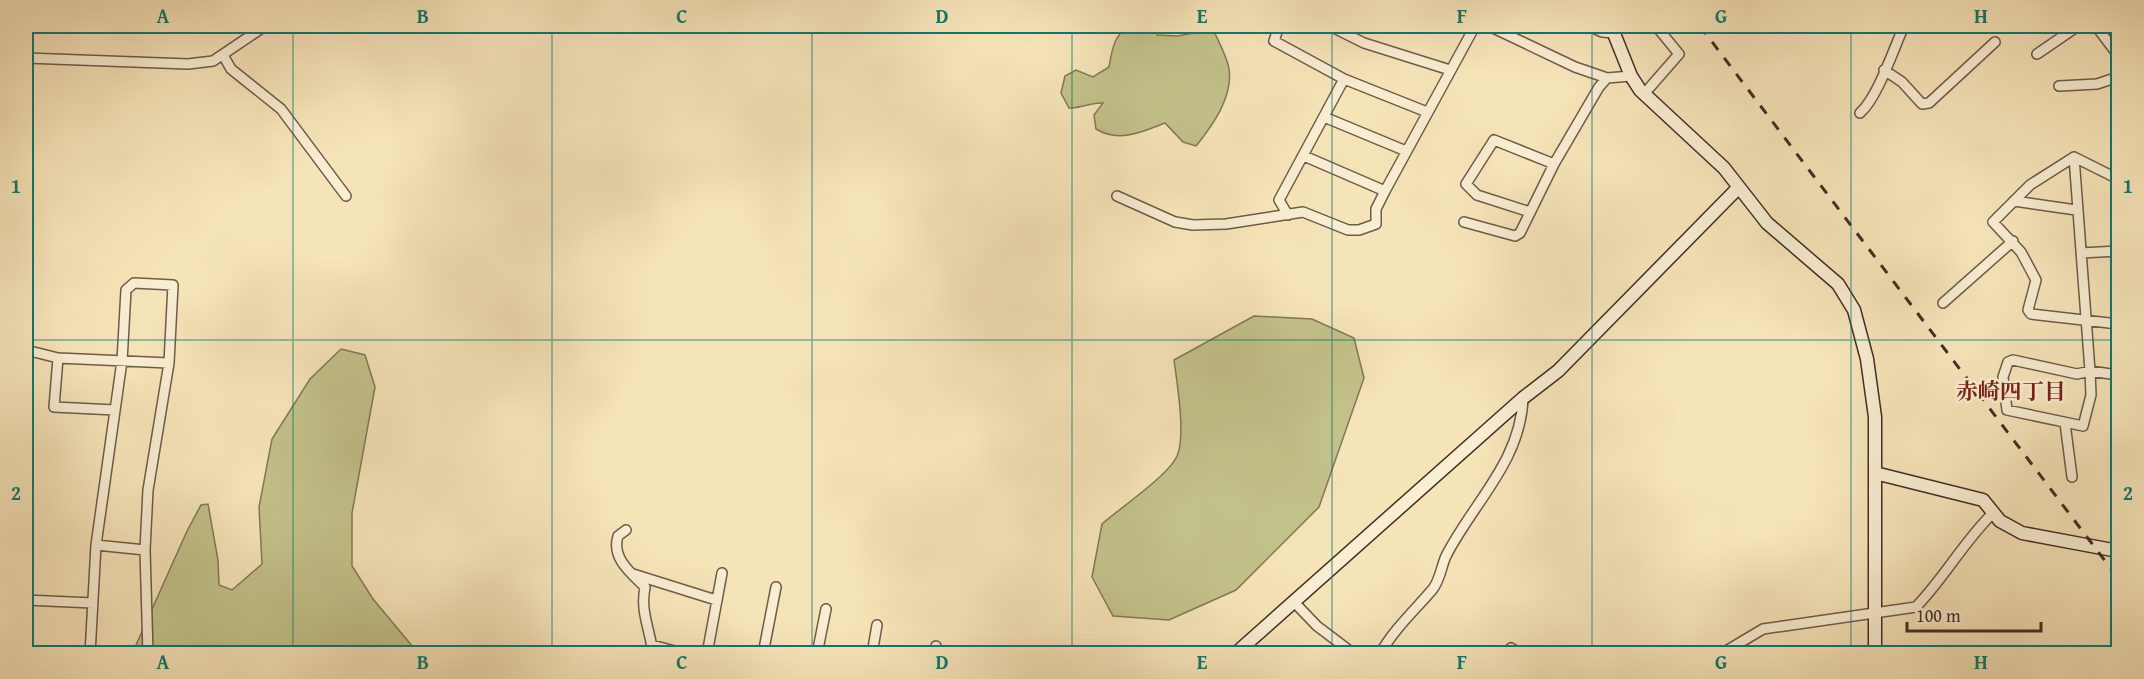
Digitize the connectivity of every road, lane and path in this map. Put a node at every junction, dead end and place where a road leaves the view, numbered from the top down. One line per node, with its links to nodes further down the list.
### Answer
1 (265, 26): 14 (street)
2 (1279, 26): 22 (street)
3 (1330, 26): 17 (street)
4 (1475, 26): 17 (street)
5 (1489, 26): 21 (street)
6 (1588, 26): 11 (street)
7 (1656, 26): 24 (street)
8 (1904, 26): 18 (street)
9 (2078, 26): 13 (street)
10 (2096, 26): 15 (street)
11 (1612, 29): 19 (street)
12 (1995, 42): 18 (street)
13 (2037, 54)
14 (222, 55): 16 (street); 35 (street)
15 (2118, 55)
16 (26, 58)
17 (1450, 70): 25 (street)
18 (1884, 70): 26 (street)
19 (1631, 76): 21 (street); 24 (street)
20 (2118, 77): 23 (street)
21 (1607, 78): 31 (street)
22 (1344, 79): 25 (street); 27 (street)
23 (2059, 86)
24 (1644, 94): 33 (street)
25 (1427, 112): 28 (street)
26 (1860, 113)
27 (1324, 117): 28 (street); 29 (street)
28 (1406, 151): 34 (street)
29 (1304, 156): 34 (street); 40 (street)
30 (2074, 157): 32 (street); 37 (street); 38 (street)
31 (1554, 164): 39 (street); 39 (street)
32 (2118, 179)
33 (1739, 187): 54 (street); 57 (street)
34 (1385, 191): 40 (street)
35 (346, 196)
36 (1117, 196): 40 (street)
37 (2014, 201): 38 (street); 42 (street)
38 (2076, 210): 44 (street)
39 (1530, 212): 41 (street)
40 (1288, 215)
41 (1464, 222)
42 (2013, 241): 45 (street); 46 (street)
43 (2118, 251): 44 (street)
44 (2080, 253): 46 (street)
45 (1943, 303)
46 (2088, 321): 47 (street); 52 (street)
47 (2118, 324)
48 (26, 350): 49 (street)
49 (58, 358): 50 (street); 55 (street)
50 (122, 361): 51 (street); 51 (street); 55 (street)
51 (169, 363): 62 (street)
52 (2090, 371): 53 (street); 56 (street); 56 (street)
53 (2118, 375)
54 (1523, 398): 69 (street); 84 (street)
55 (115, 410): 61 (street)
56 (2065, 423): 58 (street)
57 (1875, 473): 59 (street); 72 (street)
58 (2072, 477)
59 (1994, 512): 63 (street); 72 (street)
60 (626, 530): 64 (street)
61 (96, 545): 62 (street); 70 (street)
62 (145, 550): 76 (street)
63 (2118, 551)
64 (631, 573): 68 (street); 74 (street)
65 (722, 573): 68 (street)
66 (776, 587): 79 (street)
67 (26, 600): 70 (street)
68 (716, 600): 78 (street)
69 (1294, 602): 82 (street); 83 (street)
70 (93, 603): 75 (street)
71 (826, 609): 80 (street)
72 (1875, 614): 87 (street); 88 (street)
73 (877, 625): 81 (street)
74 (652, 649): 77 (street)
75 (90, 654)
76 (148, 654)
77 (686, 654)
78 (707, 654)
79 (763, 654)
80 (817, 654)
81 (872, 654)
82 (1235, 654)
83 (1354, 654)
84 (1380, 654)
85 (1505, 654): 86 (street)
86 (1522, 654)
87 (1721, 654)
88 (1875, 654)

